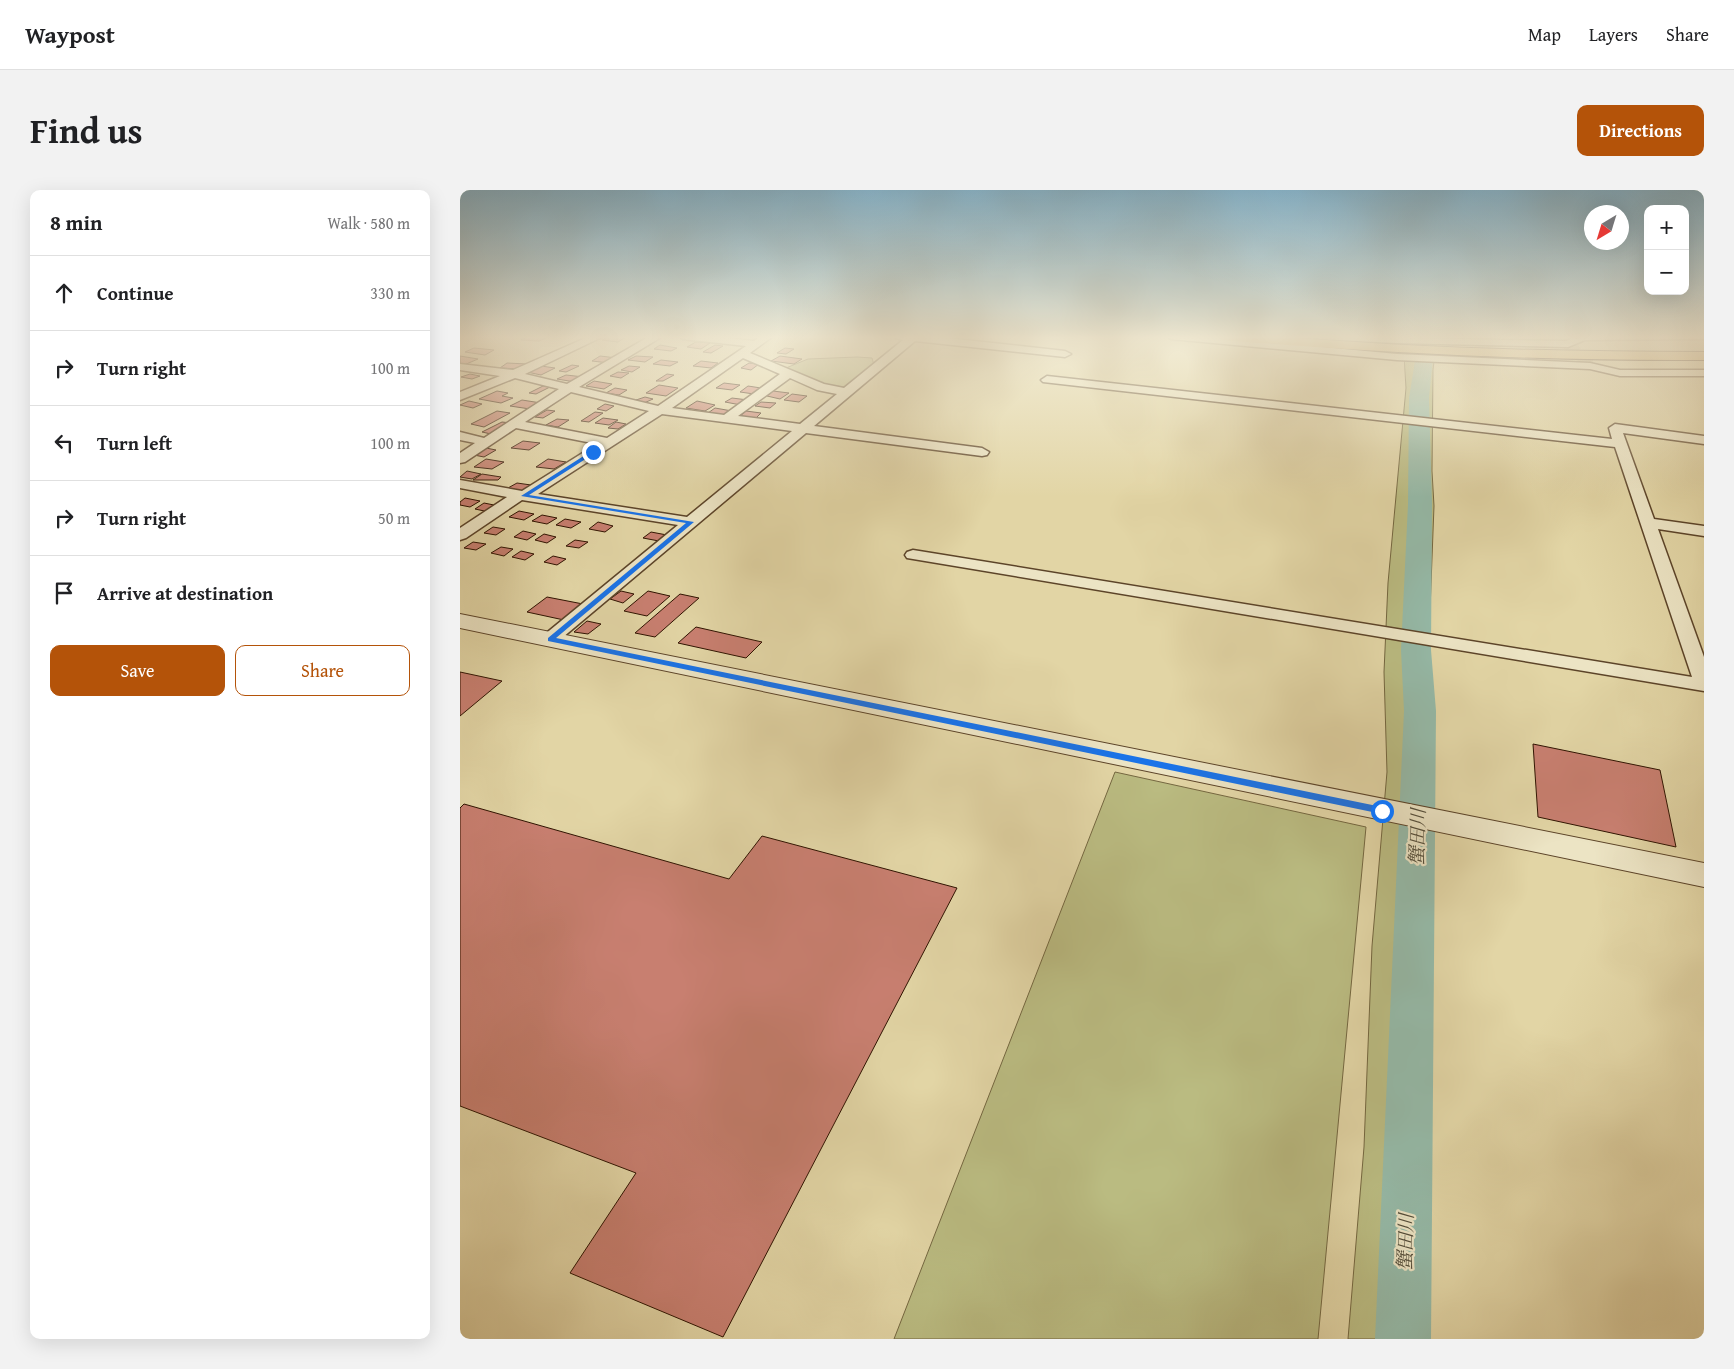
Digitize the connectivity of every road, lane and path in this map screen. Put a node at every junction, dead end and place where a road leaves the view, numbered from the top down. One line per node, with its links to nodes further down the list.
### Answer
1 (475, 390): 10 (street)
2 (566, 390): 13 (street)
3 (580, 390): 11 (street)
4 (690, 390): 11 (street)
5 (766, 390): 12 (street)
6 (835, 390): 9 (street)
7 (850, 390): 9 (street)
8 (1136, 390): 19 (street)
9 (847, 392): 14 (street)
10 (460, 396)
11 (660, 410): 12 (street); 18 (street)
12 (728, 418): 14 (street)
13 (513, 424): 17 (street); 18 (street)
14 (804, 428): 20 (street); 24 (street)
15 (460, 436): 17 (street)
16 (1704, 440): 19 (street)
17 (485, 442): 21 (street)
18 (608, 442): 23 (street)
19 (1620, 444): 25 (street)
20 (982, 452)
21 (460, 459)
22 (460, 484): 23 (street)
23 (522, 496): 24 (street); 27 (street)
24 (691, 522): 30 (street)
25 (1647, 523): 26 (street); 31 (street)
26 (1704, 531)
27 (460, 535)
28 (913, 555): 31 (street)
29 (460, 621): 30 (street)
30 (550, 639): 32 (street)
31 (1704, 684)
32 (1704, 875)

